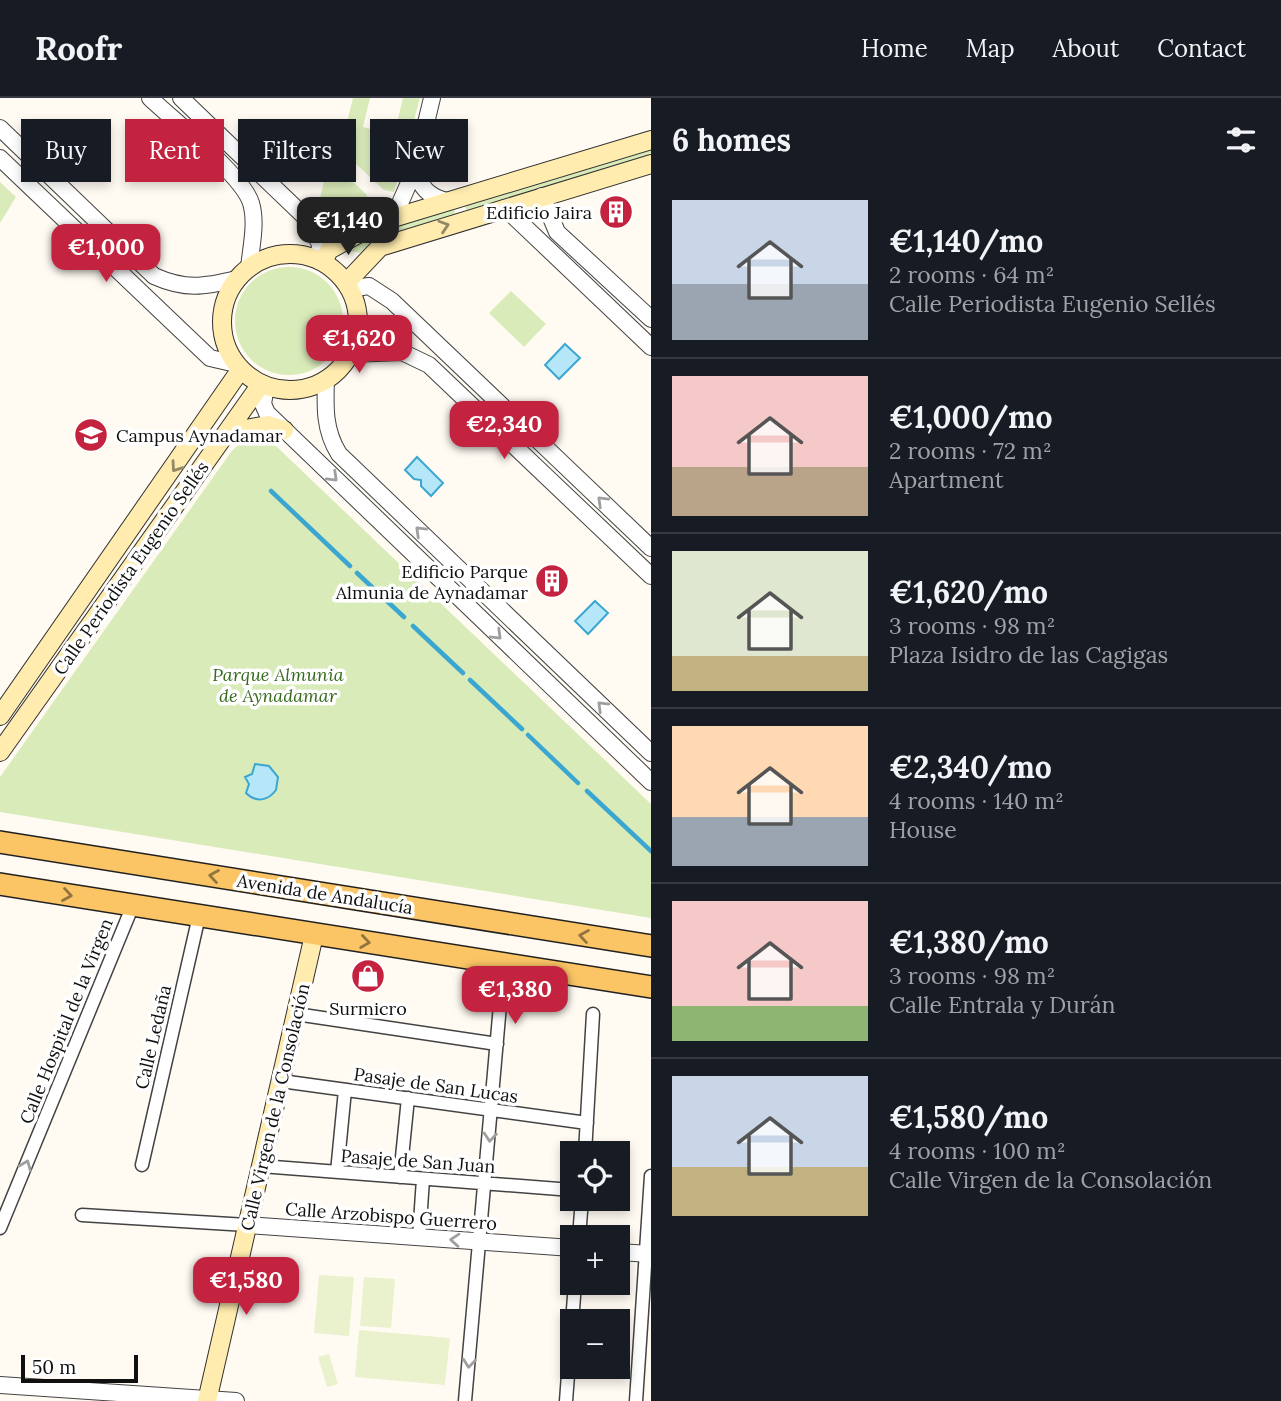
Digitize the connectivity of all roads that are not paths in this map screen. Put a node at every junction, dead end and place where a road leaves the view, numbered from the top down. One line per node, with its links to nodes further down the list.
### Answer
1 (150, 98): 16 (street)
2 (181, 98): 15 (street)
3 (432, 98): 4 (street)
4 (427, 119)
5 (0, 128): 16 (street)
6 (651, 140): 12 (main road)
7 (0, 158): 21 (street)
8 (651, 164): 11 (main road)
9 (409, 182): 14 (street)
10 (420, 182): 12 (street)
11 (542, 196): 13 (main road); 18 (street)
12 (446, 201): 14 (main road)
13 (505, 208): 17 (main road, one-way to 13); 19 (street)
14 (394, 217): 15 (main road)
15 (321, 262): 16 (main road); 17 (main road)
16 (243, 274): 21 (main road)
17 (348, 286): 20 (main road); 26 (street, one-way to 17)
18 (651, 320)
19 (651, 347)
20 (350, 354): 22 (main road); 27 (street)
21 (239, 367): 23 (main road); 28 (main road, Calle Periodista Eugenio Sellés, one-way to 28)
22 (326, 379): 23 (main road); 30 (street, one-way to 22)
23 (263, 385): 24 (street); 25 (main road, Calle Periodista Eugenio Sellés)
24 (284, 430): 25 (main road); 31 (street, one-way to 31)
25 (228, 432): 29 (main road, Calle Periodista Eugenio Sellés)
26 (651, 548)
27 (651, 576)
28 (0, 716)
29 (0, 752)
30 (651, 753)
31 (651, 782)
32 (0, 842): 37 (main road, Avenida de Andalucía, one-way to 32)
33 (0, 884): 34 (main road, one-way to 34)
34 (132, 905): 35 (main road); 59 (street, Calle Hospital de la Virgen, one-way to 34)
35 (199, 916): 36 (main road); 49 (street, Calle Ledaña)
36 (314, 935): 38 (main road, one-way to 38); 40 (main road, Calle Virgen de la Consolación)
37 (651, 946)
38 (651, 987)
39 (500, 1005): 42 (street)
40 (296, 1014): 42 (street); 43 (main road, Calle Virgen de la Consolación)
41 (593, 1014): 47 (street)
42 (496, 1044): 46 (street)
43 (281, 1081): 44 (street, Pasaje de San Lucas); 50 (main road, Calle Virgen de la Consolación)
44 (345, 1090): 45 (street, Pasaje de San Lucas); 51 (street)
45 (408, 1098): 46 (street, Pasaje de San Lucas); 53 (street)
46 (492, 1110): 47 (street, Pasaje de San Lucas); 55 (street, one-way to 55)
47 (587, 1123): 48 (street)
48 (586, 1141)
49 (142, 1165)
50 (261, 1166): 51 (street, Pasaje de San Juan); 58 (main road, Calle Virgen de la Consolación)
51 (337, 1172): 53 (street, Pasaje de San Juan)
52 (651, 1176): 64 (street)
53 (400, 1177): 54 (street, Pasaje de San Juan)
54 (423, 1179): 55 (street, Pasaje de San Juan); 60 (street)
55 (486, 1184): 56 (street, Pasaje de San Juan); 61 (street)
56 (560, 1190)
57 (82, 1215): 58 (street, Calle Arzobispo Guerrero)
58 (247, 1225): 60 (street, Calle Arzobispo Guerrero); 67 (main road, Calle Virgen de la Consolación)
59 (0, 1228)
60 (419, 1237): 61 (street, Calle Arzobispo Guerrero, one-way to 60)
61 (481, 1242): 62 (street, Calle Arzobispo Guerrero); 69 (street, one-way to 69)
62 (560, 1247)
63 (630, 1253): 64 (street)
64 (648, 1254): 71 (street)
65 (574, 1295): 70 (street)
66 (0, 1385): 67 (street)
67 (207, 1400): 68 (street)
68 (236, 1401)
69 (465, 1401)
70 (566, 1401)
71 (636, 1401)

